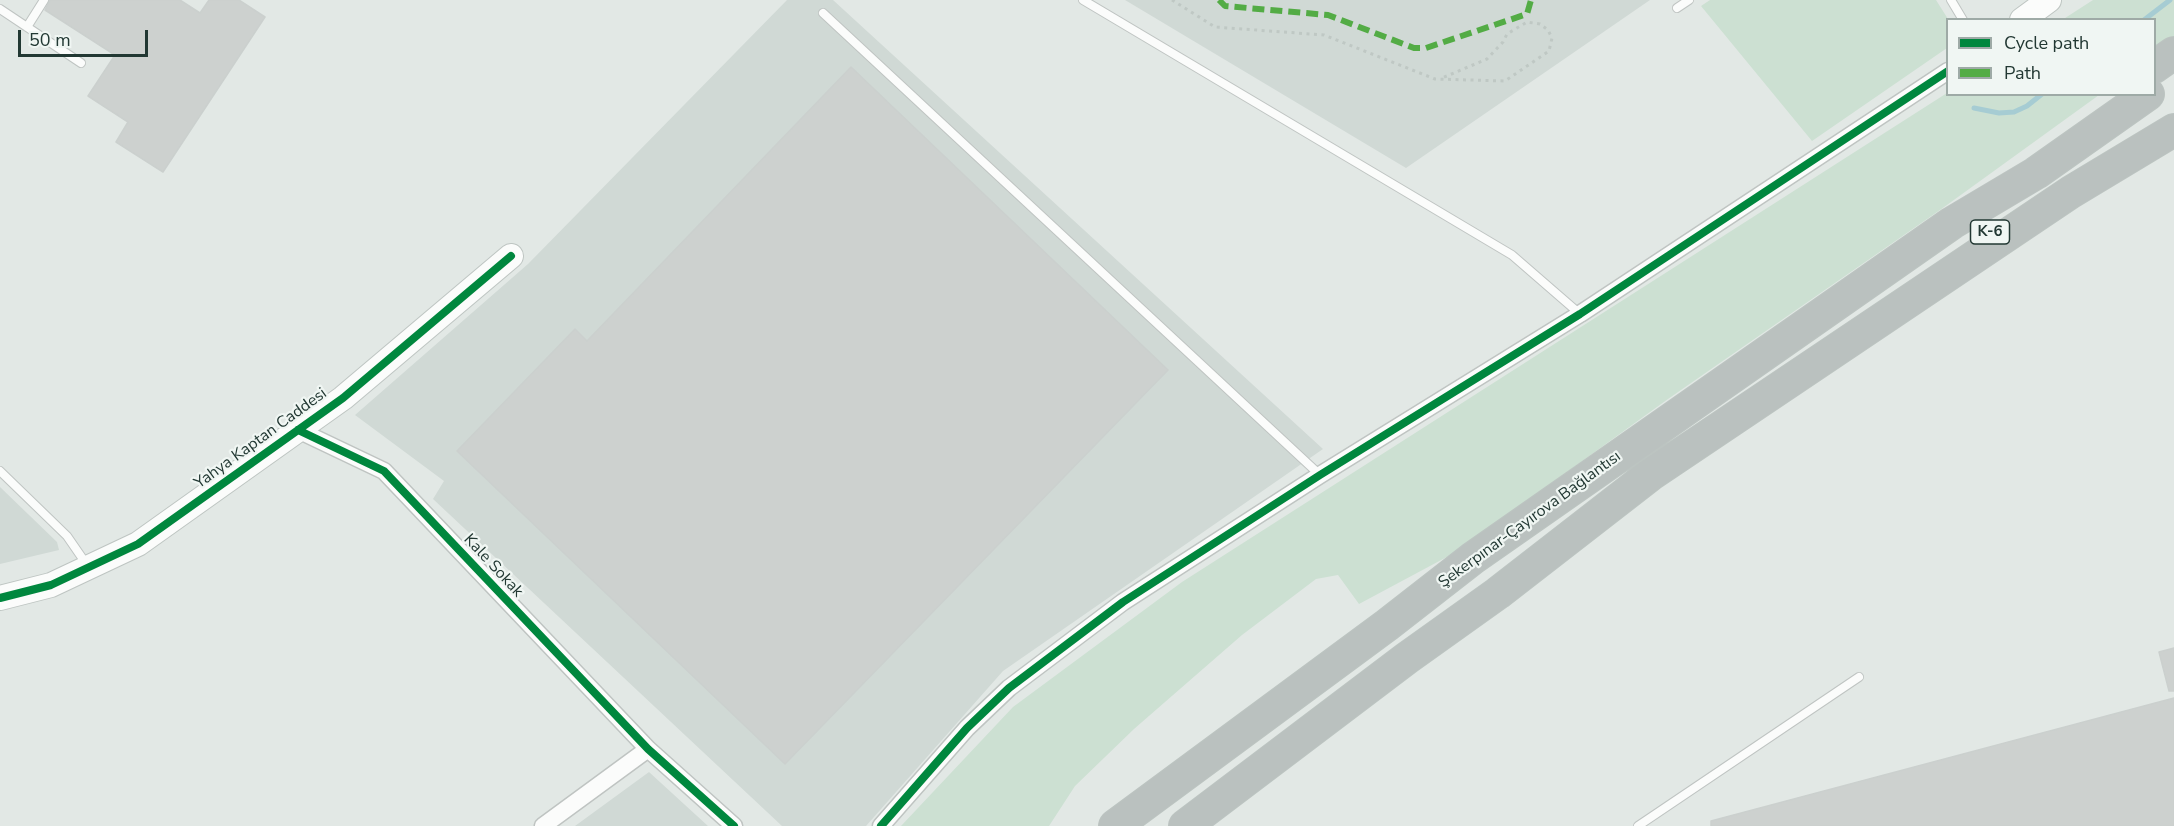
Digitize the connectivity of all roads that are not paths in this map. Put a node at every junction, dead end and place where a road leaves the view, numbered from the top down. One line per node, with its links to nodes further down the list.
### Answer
1 (44, 0): 11 (lane)
2 (1083, 0): 24 (lane)
3 (1689, 0): 6 (lane)
4 (1951, 0): 9 (lane)
5 (2049, 0): 10 (street)
6 (1677, 8)
7 (0, 9): 11 (lane)
8 (823, 13): 28 (lane)
9 (1962, 18)
10 (2025, 18)
11 (27, 27): 13 (lane)
12 (2174, 53): 14 (highway)
13 (81, 63)
14 (2156, 66)
15 (1946, 72): 24 (street)
16 (2174, 76): 17 (highway)
17 (2156, 89)
18 (2113, 96): 22 (highway, K-6)
19 (2145, 96): 22 (highway, K-6)
20 (2174, 106): 25 (highway, K-6)
21 (2174, 130): 25 (highway, K-6)
22 (1952, 223): 36 (highway, Şekerpınar-Çayırova Bağlantısı)
23 (511, 256): 26 (street, Yahya Kaptan Caddesi)
24 (1580, 314): 28 (street)
25 (1812, 365): 37 (highway)
26 (298, 430): 29 (street, Yahya Kaptan Caddesi); 32 (street, Kale Sokak)
27 (0, 471): 29 (lane)
28 (1320, 475): 35 (street)
29 (88, 568): 30 (street, Yahya Kaptan Caddesi)
30 (0, 598)
31 (1859, 677): 38 (lane)
32 (648, 749): 33 (street); 34 (street, Kale Sokak)
33 (543, 826)
34 (734, 826)
35 (881, 826)
36 (1115, 826)
37 (1185, 826)
38 (1638, 826)

